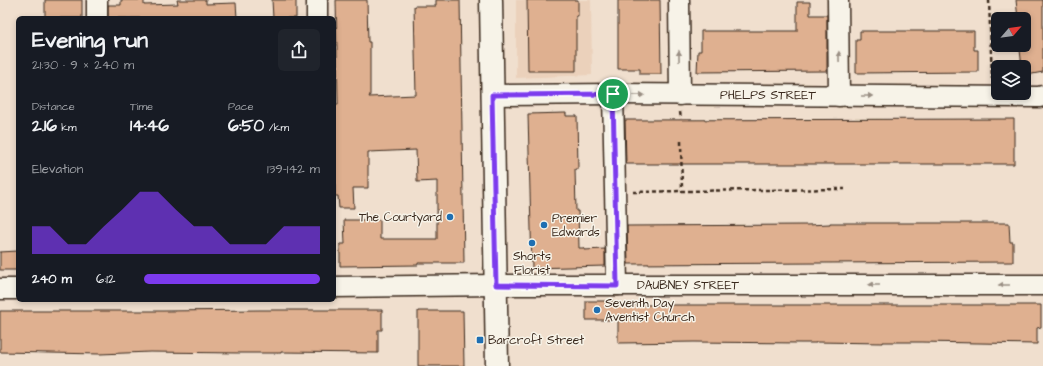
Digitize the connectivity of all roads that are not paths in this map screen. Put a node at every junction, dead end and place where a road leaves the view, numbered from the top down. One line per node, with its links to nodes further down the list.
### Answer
1 (97, 0): 6 (street)
2 (317, 0): 7 (street)
3 (491, 0): 9 (main road)
4 (679, 0): 10 (street, one-way to 4)
5 (838, 0): 11 (street, one-way to 5)
6 (97, 16)
7 (317, 16)
8 (613, 94): 9 (street, PHELPS STREET); 10 (street, PHELPS STREET, one-way to 10); 15 (street)
9 (492, 95): 13 (main road)
10 (680, 95): 11 (street, PHELPS STREET)
11 (839, 96): 12 (street, PHELPS STREET, one-way to 12)
12 (1043, 96)
13 (496, 285): 15 (street, DAUBNEY STREET); 16 (street, DAUBNEY STREET); 19 (main road)
14 (1043, 285): 15 (street, DAUBNEY STREET, one-way to 15)
15 (617, 286)
16 (336, 287)
17 (0, 289): 18 (street)
18 (16, 289)
19 (497, 366)

